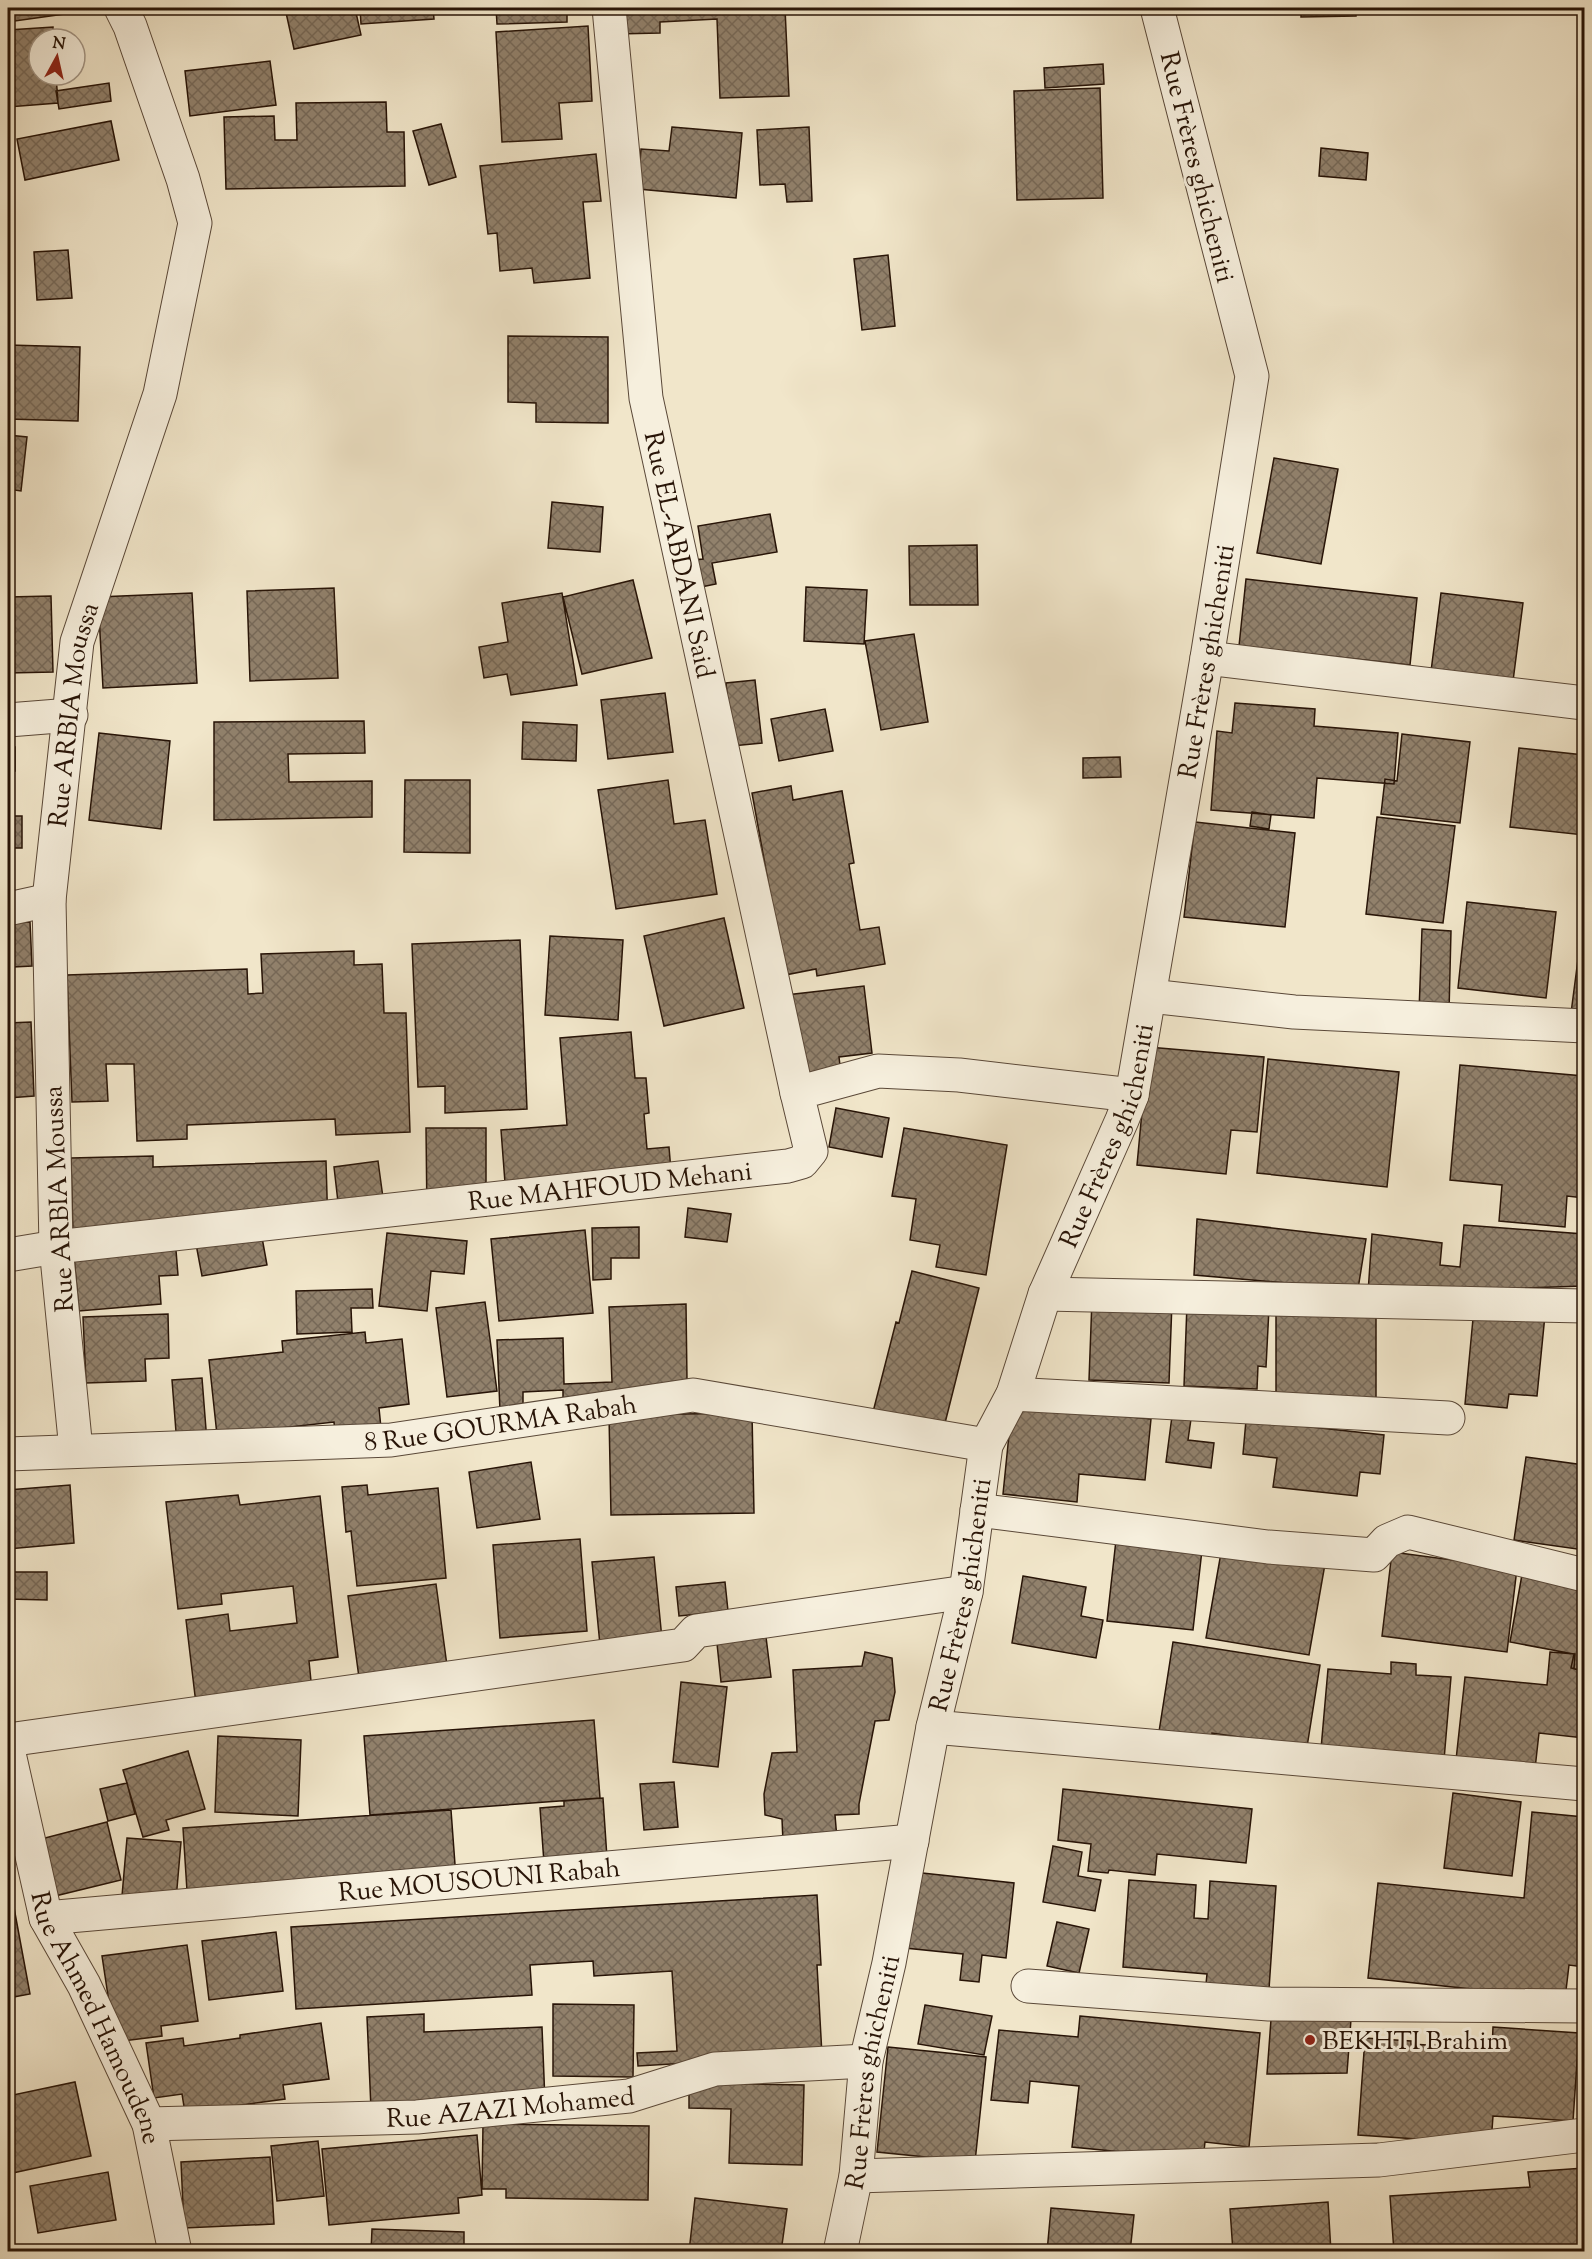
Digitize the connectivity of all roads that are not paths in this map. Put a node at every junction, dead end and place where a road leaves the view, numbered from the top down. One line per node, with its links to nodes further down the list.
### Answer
1 (121, 8): 6 (street, Rue ARBIA Moussa)
2 (609, 8): 12 (street, Rue EL-ABDANI Said)
3 (1157, 8): 4 (street, Rue Frères ghicheniti)
4 (1207, 658): 5 (street); 10 (street, Rue Frères ghicheniti)
5 (1584, 703)
6 (71, 715): 7 (street); 8 (street, Rue ARBIA Moussa)
7 (8, 720)
8 (49, 900): 9 (street); 14 (street, Rue ARBIA Moussa)
9 (8, 909)
10 (1150, 996): 11 (street); 13 (street, Rue Frères ghicheniti)
11 (1584, 1026)
12 (797, 1094): 13 (street); 14 (street, Rue MAHFOUD Mehani)
13 (1132, 1095): 16 (street, Rue Frères ghicheniti)
14 (56, 1247): 15 (street, Rue MAHFOUD Mehani); 21 (street, Rue ARBIA Moussa)
15 (8, 1255)
16 (1045, 1294): 17 (street); 18 (street, Rue Frères ghicheniti)
17 (1584, 1306)
18 (1013, 1394): 19 (street); 20 (street, Rue Frères ghicheniti)
19 (1448, 1418)
20 (986, 1445): 21 (street, 8 Rue GOURMA Rabah); 23 (street, Rue Frères ghicheniti)
21 (76, 1450): 22 (street, 8 Rue GOURMA Rabah)
22 (8, 1454)
23 (977, 1510): 24 (street); 25 (street, Rue Frères ghicheniti)
24 (1584, 1575)
25 (966, 1592): 26 (street, Rue Frères ghicheniti); 27 (street)
26 (933, 1727): 29 (street); 30 (street, Rue Frères ghicheniti)
27 (8, 1740)
28 (8, 1749): 31 (street, Rue Ahmed Hamoudene)
29 (1584, 1784)
30 (912, 1841): 31 (street, Rue MOUSOUNI Rabah); 34 (street, Rue Frères ghicheniti)
31 (46, 1918): 35 (street, Rue Ahmed Hamoudene)
32 (1029, 1986): 33 (street)
33 (1584, 2006)
34 (866, 2061): 35 (street, Rue AZAZI Mohamed); 37 (street, Rue Frères ghicheniti)
35 (149, 2124): 38 (street, Rue Ahmed Hamoudene)
36 (1584, 2135): 37 (street)
37 (856, 2176): 39 (street, Rue Frères ghicheniti)
38 (175, 2252)
39 (840, 2252)

